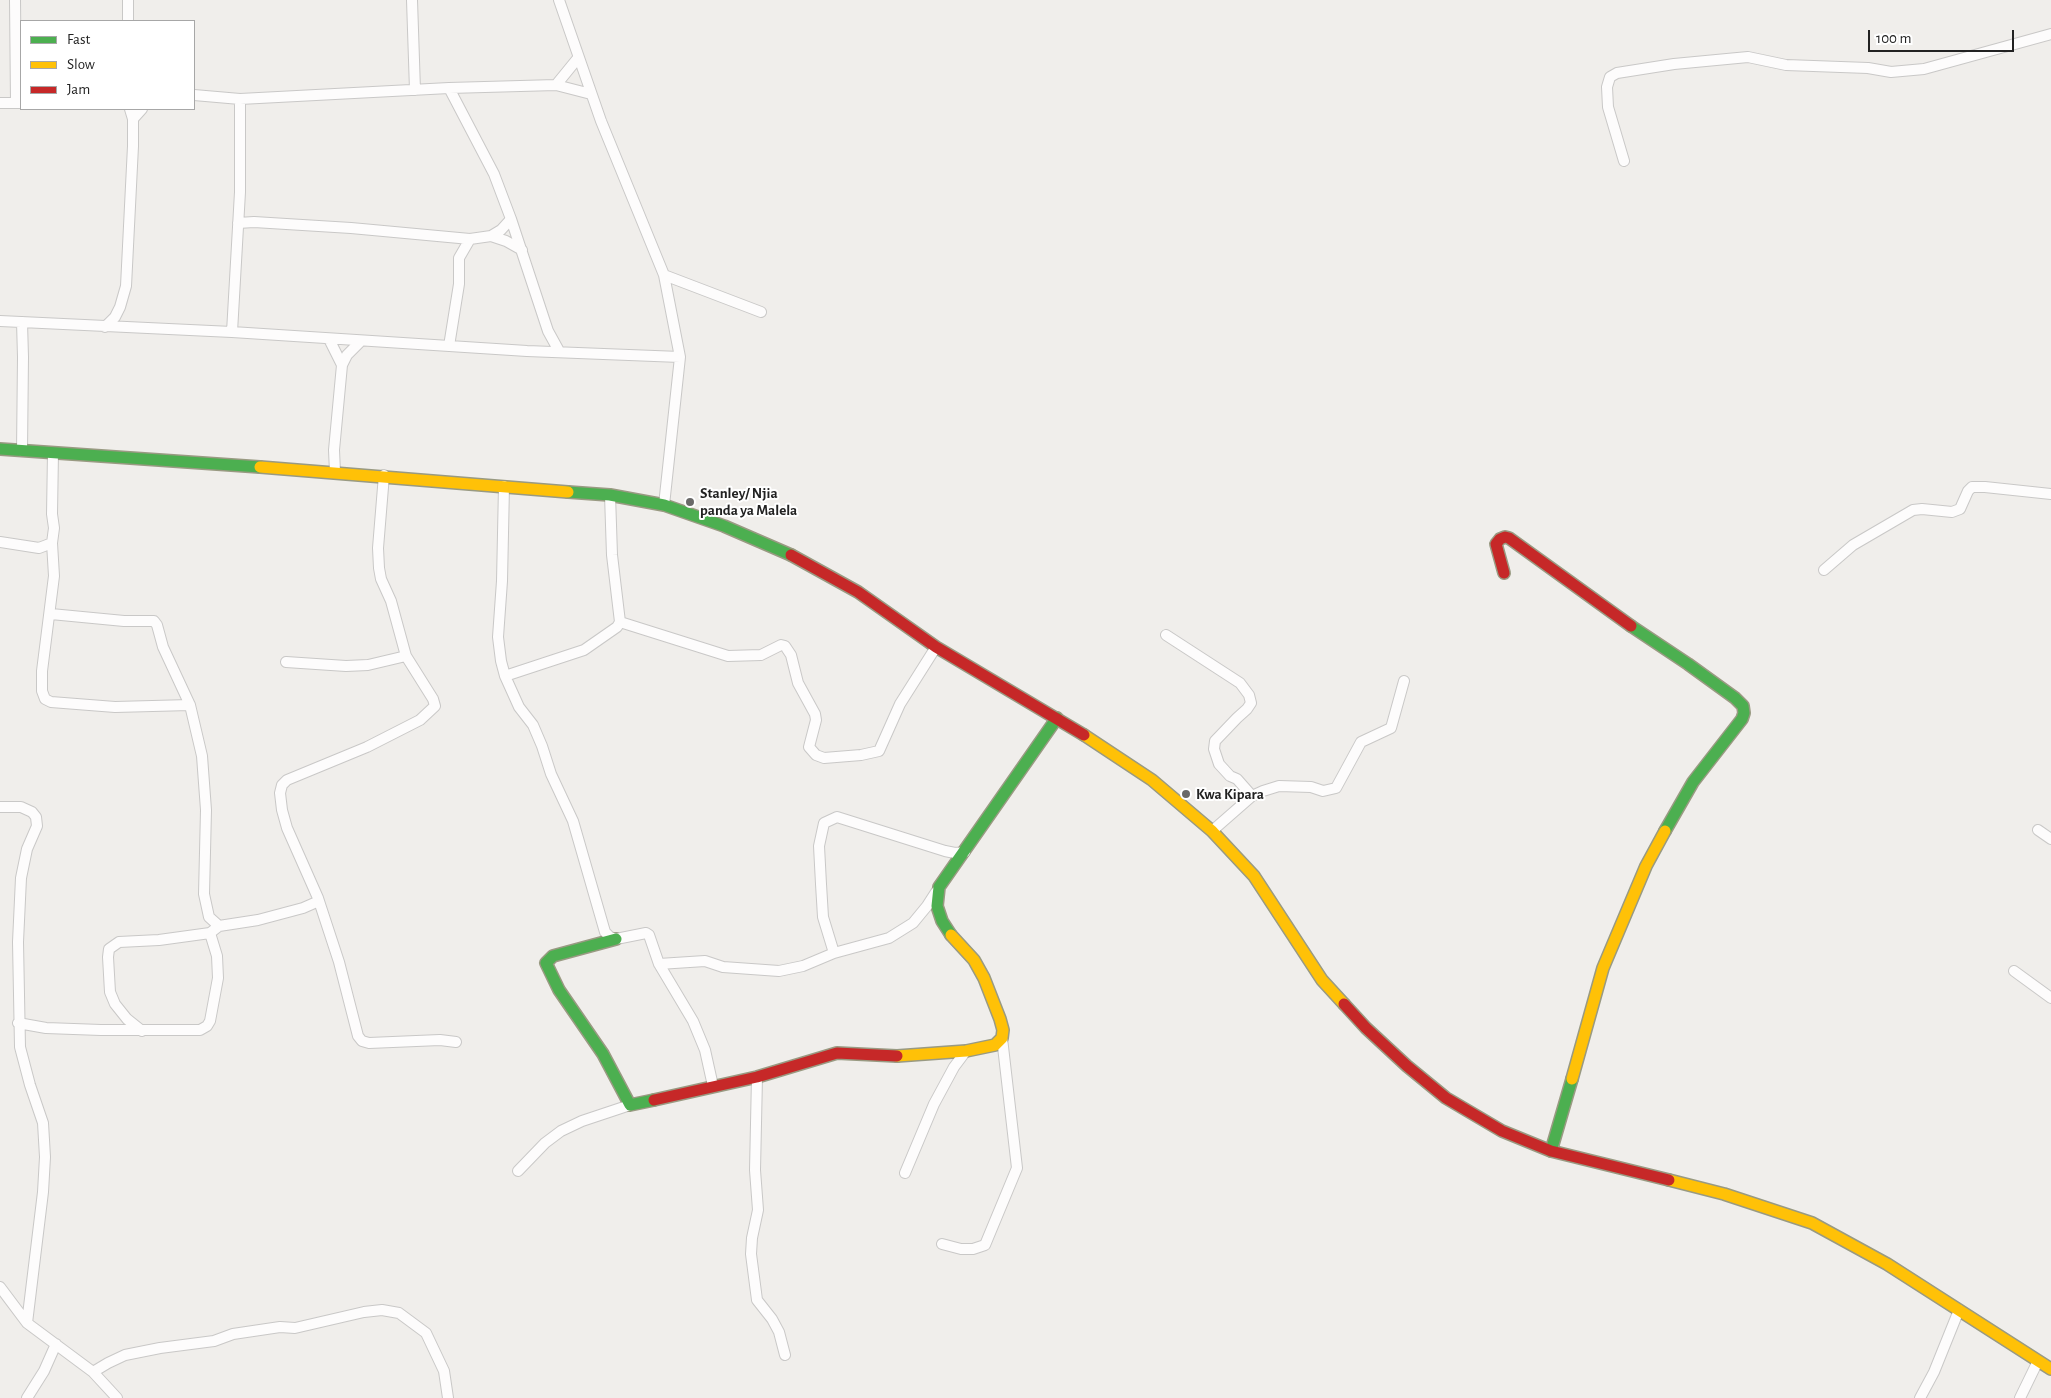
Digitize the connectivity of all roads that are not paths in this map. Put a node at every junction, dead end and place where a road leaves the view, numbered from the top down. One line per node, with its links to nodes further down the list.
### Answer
1 (15, 0): 15 (street)
2 (128, 0): 5 (street)
3 (412, 0): 10 (street)
4 (559, 0): 7 (street)
5 (128, 20)
6 (2051, 34): 19 (street)
7 (578, 58): 8 (street); 11 (street)
8 (556, 85): 9 (street); 11 (street)
9 (449, 88): 10 (street); 20 (street)
10 (415, 90): 13 (street)
11 (591, 94): 25 (street)
12 (195, 95): 13 (street)
13 (240, 99): 21 (street)
14 (0, 103): 15 (street)
15 (19, 103)
16 (130, 110): 18 (street)
17 (141, 110): 18 (street)
18 (133, 119): 29 (street)
19 (1624, 161)
20 (511, 218): 22 (street); 24 (street)
21 (238, 223): 23 (street); 30 (street)
22 (491, 236): 23 (street); 24 (street)
23 (470, 239): 33 (street)
24 (522, 250): 34 (street)
25 (664, 276): 26 (street); 35 (street)
26 (762, 312)
27 (0, 321): 28 (street)
28 (22, 322): 29 (street); 38 (street)
29 (105, 327): 30 (street)
30 (232, 332): 31 (street)
31 (329, 339): 32 (street); 36 (street)
32 (361, 341): 33 (street); 36 (street)
33 (449, 346): 34 (street)
34 (559, 351): 35 (street)
35 (680, 357): 45 (street)
36 (342, 365): 40 (street)
37 (0, 449): 38 (main road)
38 (22, 451): 39 (main road)
39 (53, 454): 40 (main road); 47 (street)
40 (335, 472): 41 (main road)
41 (384, 476): 42 (main road); 54 (street)
42 (504, 486): 44 (main road); 56 (street)
43 (2051, 494): 48 (street)
44 (610, 495): 45 (main road); 51 (street)
45 (664, 505): 53 (main road)
46 (0, 542): 47 (street)
47 (52, 543): 50 (street)
48 (1824, 570)
49 (1504, 573): 83 (main road)
50 (51, 614): 58 (street); 58 (street)
51 (620, 622): 53 (street); 56 (street)
52 (1166, 635): 60 (street)
53 (936, 647): 59 (main road)
54 (406, 656): 55 (street); 67 (street)
55 (286, 662)
56 (505, 676): 70 (street)
57 (1404, 682): 60 (street)
58 (190, 705): 68 (street)
59 (1057, 718): 63 (main road); 65 (main road)
60 (1252, 796): 63 (street)
61 (0, 807): 75 (street)
62 (2038, 830): 64 (street)
63 (1212, 831): 83 (main road)
64 (2051, 839)
65 (965, 852): 66 (main road); 71 (street)
66 (939, 887): 71 (street); 77 (main road)
67 (319, 901): 68 (street); 78 (street)
68 (219, 926): 69 (street)
69 (210, 933): 76 (street); 76 (street)
70 (616, 939): 72 (street); 82 (main road)
71 (834, 953): 72 (street)
72 (659, 964): 81 (street)
73 (2014, 971): 74 (street)
74 (2051, 998)
75 (18, 1023): 76 (street); 89 (street)
76 (142, 1031)
77 (1002, 1038): 79 (main road); 86 (street)
78 (456, 1042)
79 (966, 1051): 80 (main road); 85 (street)
80 (757, 1077): 81 (main road); 91 (street)
81 (713, 1086): 82 (main road)
82 (630, 1105): 84 (street)
83 (1551, 1150): 88 (main road)
84 (518, 1171)
85 (905, 1173)
86 (942, 1244)
87 (0, 1286): 89 (street)
88 (1959, 1310): 92 (main road); 98 (street)
89 (28, 1323): 90 (street)
90 (56, 1344): 94 (street); 95 (street)
91 (786, 1355)
92 (2038, 1361): 93 (main road); 99 (street)
93 (2051, 1369)
94 (93, 1372): 96 (street); 97 (street)
95 (27, 1398)
96 (116, 1398)
97 (448, 1398)
98 (1920, 1398)
99 (2020, 1398)

